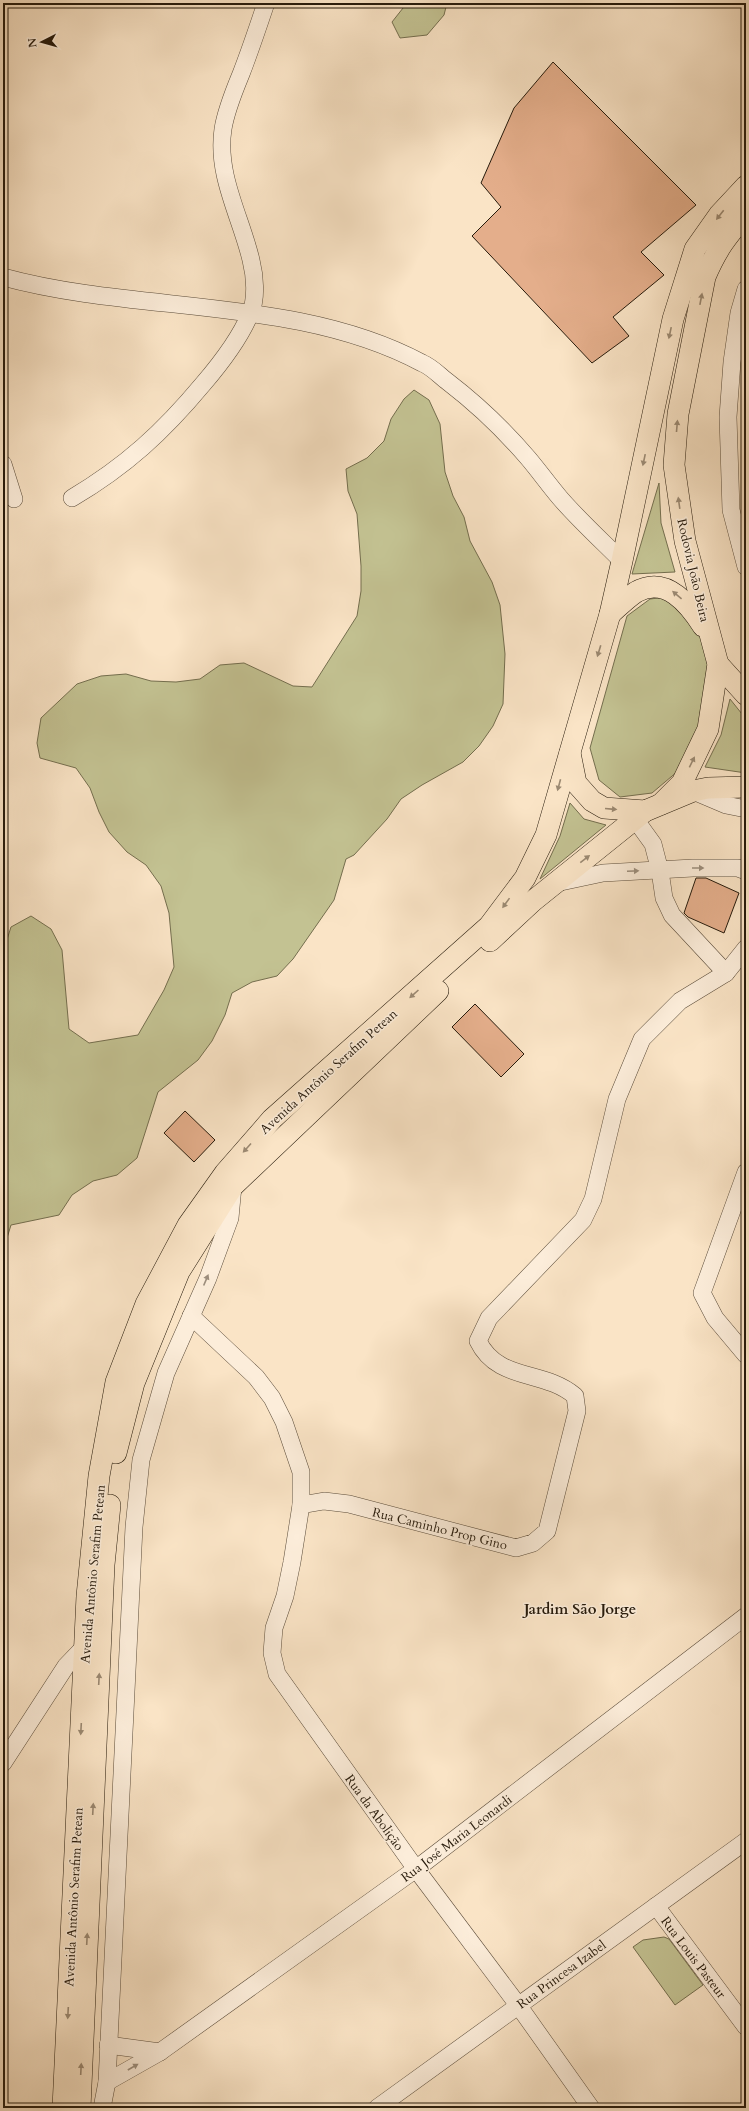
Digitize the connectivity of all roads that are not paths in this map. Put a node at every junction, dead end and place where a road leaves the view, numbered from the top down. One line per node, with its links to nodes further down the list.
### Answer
1 (266, 3): 6 (street)
2 (746, 186): 10 (main road, one-way to 10)
3 (746, 215): 13 (main road, Rodovia João Beira, one-way to 3)
4 (3, 278): 6 (street)
5 (746, 289): 11 (street)
6 (251, 313): 8 (street); 10 (street)
7 (3, 464): 9 (street)
8 (72, 498)
9 (14, 500)
10 (622, 561): 12 (main road)
11 (746, 567)
12 (610, 614): 13 (main road, one-way to 12); 16 (main road, one-way to 16)
13 (710, 636): 14 (main road, Rodovia João Beira)
14 (718, 664): 15 (main road); 20 (main road, Rodovia João Beira, one-way to 14)
15 (746, 695)
16 (570, 748): 20 (main road, one-way to 20); 34 (main road, Avenida Antônio Serafim Petean, one-way to 34)
17 (746, 787): 18 (main road)
18 (693, 791): 19 (street); 20 (main road)
19 (746, 809)
20 (647, 811): 21 (street); 23 (main road, Rodovia João Beira, one-way to 20)
21 (660, 870): 22 (street, one-way to 22); 23 (street, one-way to 21); 26 (street)
22 (746, 871)
23 (554, 883): 24 (main road, Rodovia João Beira)
24 (532, 901): 28 (main road, Avenida Antônio Serafim Petean)
25 (746, 948): 26 (street, Rua Caminho Prop Gino)
26 (726, 974): 31 (street, Rua Caminho Prop Gino)
27 (746, 1172): 30 (street)
28 (233, 1186): 29 (street, one-way to 28); 33 (main road, Avenida Antônio Serafim Petean)
29 (191, 1316): 31 (street); 43 (street)
30 (746, 1355)
31 (301, 1506): 39 (street, Rua da Abolição)
32 (746, 1616): 39 (street, Rua José Maria Leonardi)
33 (101, 1632): 34 (street); 47 (main road, Avenida Antônio Serafim Petean, one-way to 33)
34 (85, 1645): 35 (main road, Avenida Antônio Serafim Petean); 36 (street)
35 (83, 1690): 36 (street); 46 (main road, Avenida Antônio Serafim Petean, one-way to 46)
36 (48, 1694): 37 (street)
37 (3, 1763)
38 (746, 1840): 40 (street, Rua Princesa Izabel)
39 (416, 1869): 41 (street, Rua da Abolição); 44 (street, Rua José Maria Leonardi)
40 (656, 1906): 41 (street, Rua Princesa Izabel); 42 (street, Rua Louis Pasteur)
41 (518, 2005): 49 (street, Rua Princesa Izabel); 50 (street, Rua da Abolição)
42 (746, 2027)
43 (108, 2045): 44 (street); 45 (street)
44 (160, 2052): 45 (street, Rua José Maria Leonardi, one-way to 44)
45 (106, 2082): 48 (street)
46 (64, 2108)
47 (80, 2108)
48 (102, 2108)
49 (377, 2108)
50 (591, 2108)

